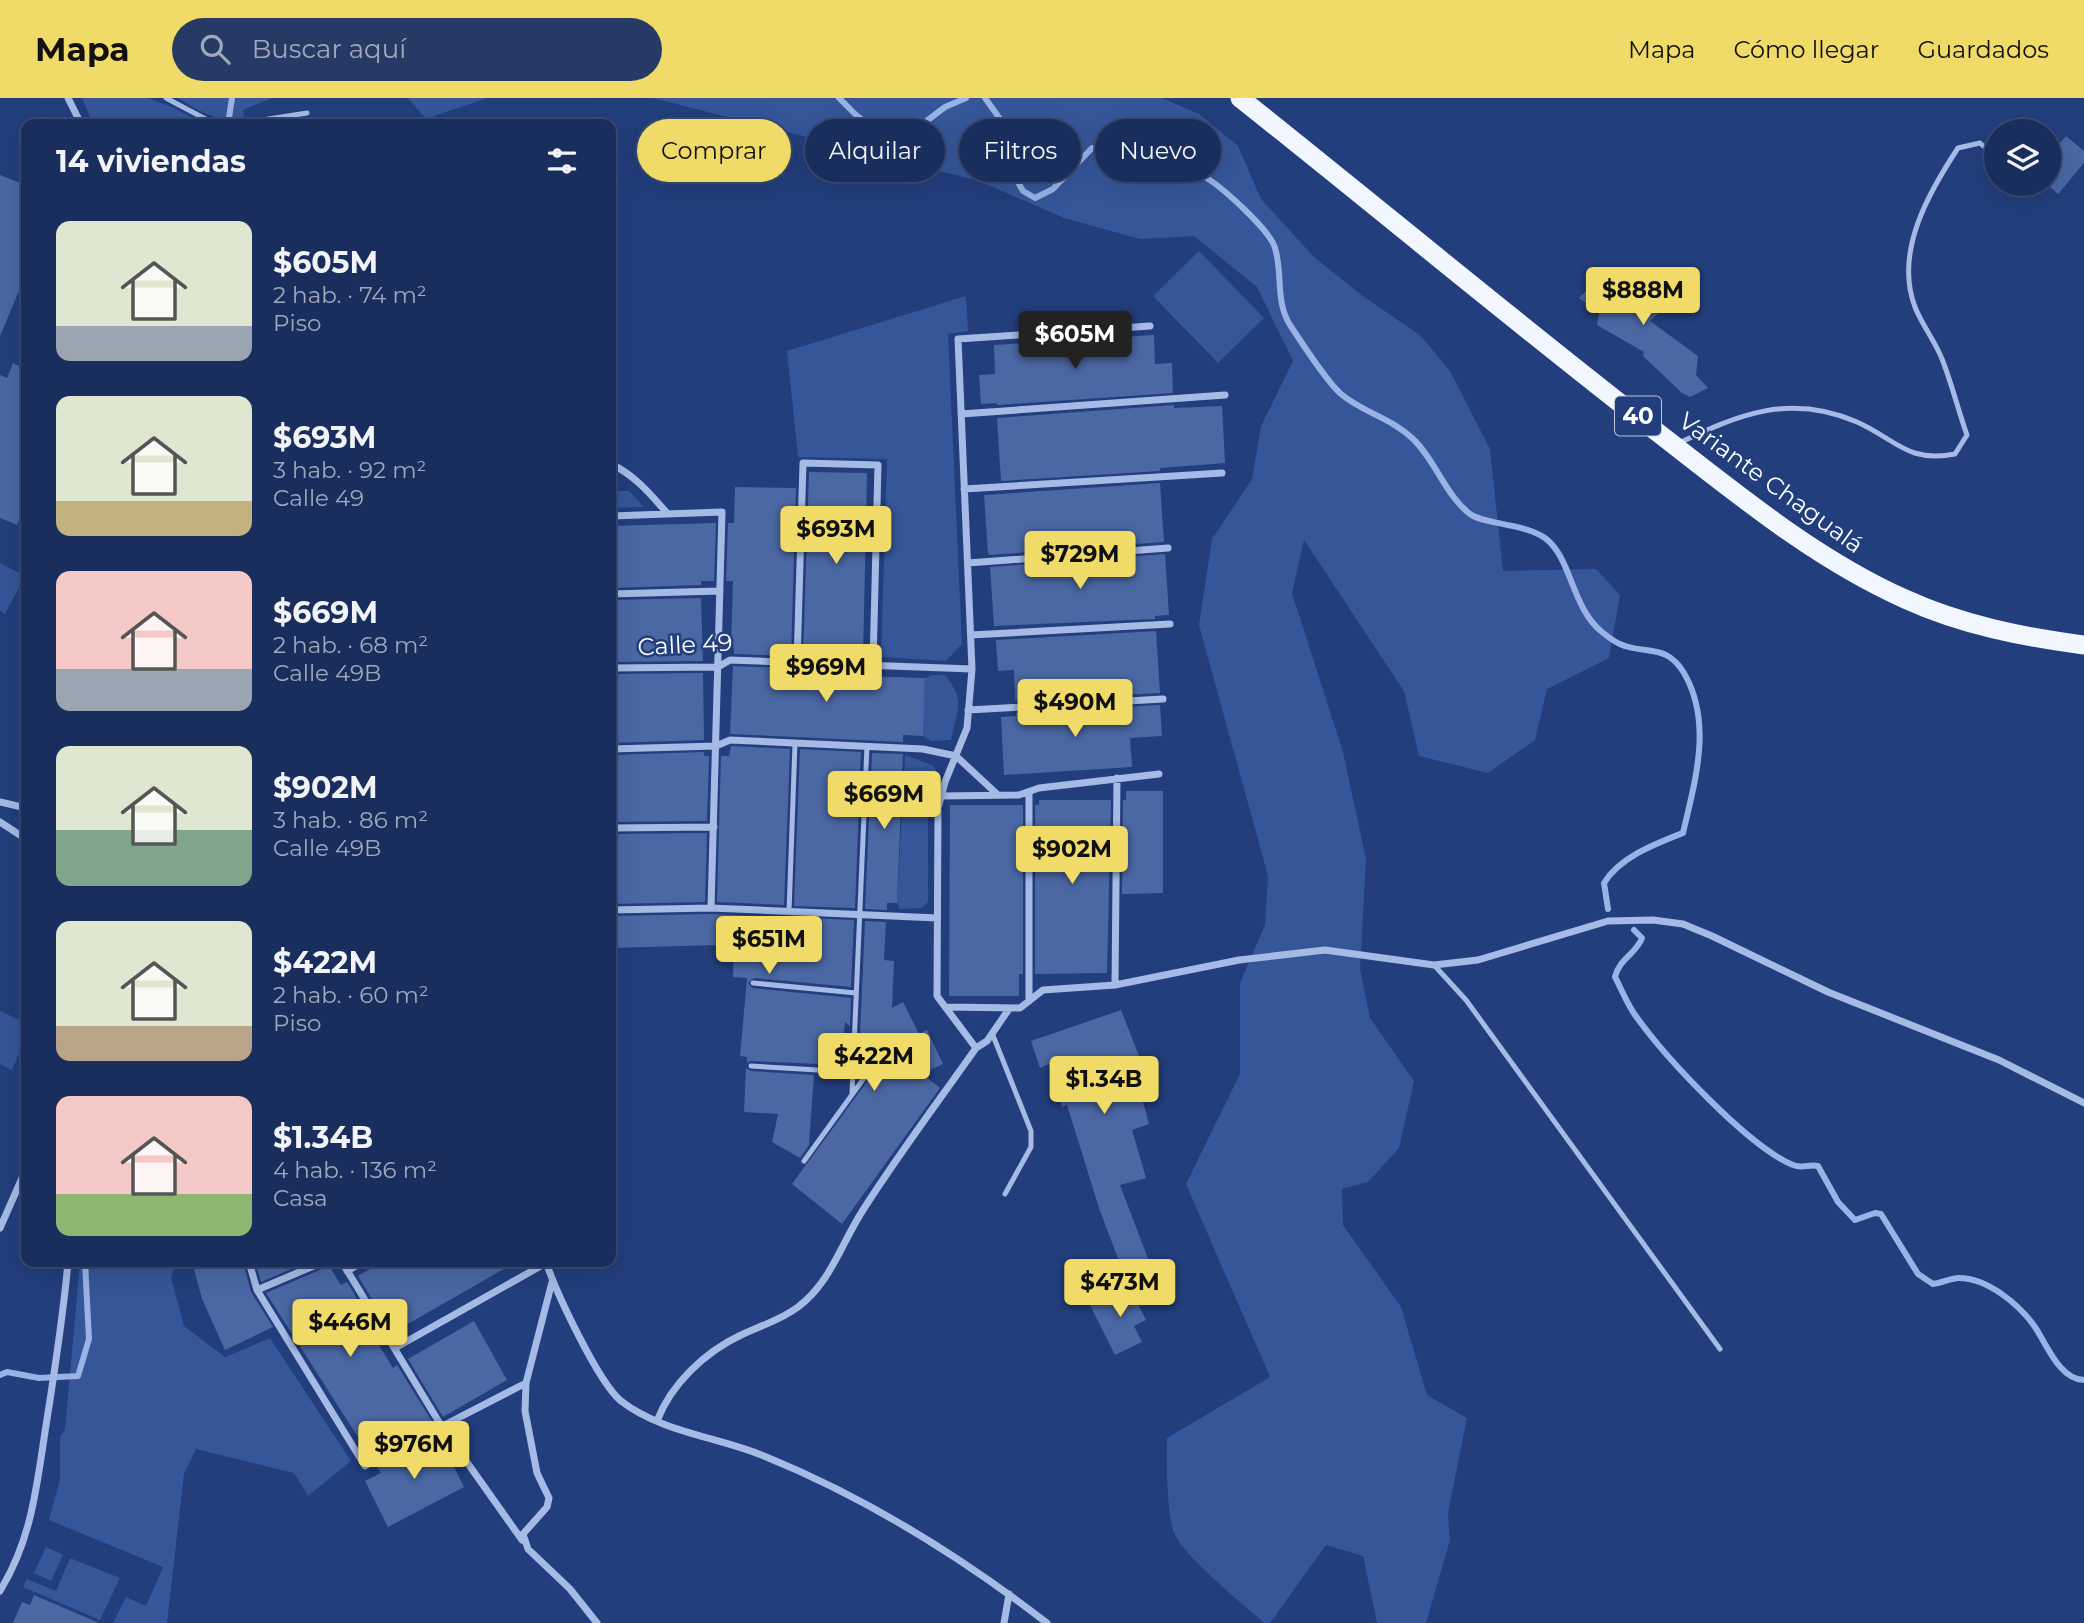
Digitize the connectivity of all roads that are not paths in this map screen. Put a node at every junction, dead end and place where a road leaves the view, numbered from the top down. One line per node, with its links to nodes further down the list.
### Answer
1 (68, 98): 5 (street)
2 (166, 98): 6 (lane)
3 (1240, 98): 12 (highway, Variante Chagualá / 40)
4 (307, 113): 7 (lane)
5 (78, 119)
6 (205, 119)
7 (268, 119)
8 (1984, 146): 12 (lane)
9 (1150, 326): 11 (street)
10 (1225, 395): 11 (street)
11 (961, 414): 15 (street)
12 (1674, 445): 24 (highway, Variante Chagualá / 40)
13 (616, 467): 16 (street)
14 (1222, 473): 15 (street)
15 (964, 489): 19 (street)
16 (668, 514): 17 (street); 20 (street)
17 (616, 516)
18 (1168, 548): 19 (street)
19 (968, 563): 23 (street)
20 (720, 591): 21 (street); 27 (street)
21 (616, 594)
22 (1170, 624): 23 (street)
23 (971, 635): 29 (street)
24 (2084, 645)
25 (797, 663): 26 (street, Calle 49); 26 (street); 27 (street, Calle 49)
26 (873, 666): 29 (street, Calle 49)
27 (718, 667): 28 (street, Calle 49); 33 (street)
28 (616, 668)
29 (972, 669): 31 (street)
30 (1163, 699): 31 (street)
31 (968, 710): 36 (street)
32 (795, 743): 33 (street); 34 (street); 50 (lane)
33 (716, 746): 35 (street); 45 (street)
34 (867, 747): 36 (street); 51 (lane)
35 (616, 749)
36 (956, 756): 40 (street); 41 (street)
37 (1159, 774): 38 (street)
38 (1117, 778): 39 (street); 55 (street)
39 (1028, 792): 40 (street); 57 (street)
40 (998, 795): 41 (street)
41 (941, 796): 52 (street)
42 (0, 802): 43 (street)
43 (21, 807)
44 (0, 822): 47 (street)
45 (714, 827): 46 (street); 48 (street)
46 (616, 828)
47 (21, 836)
48 (711, 908): 49 (street); 50 (street)
49 (616, 910)
50 (789, 912): 51 (street)
51 (859, 915): 52 (street); 56 (lane)
52 (937, 918): 58 (street)
53 (1434, 965): 55 (street); 66 (street); 82 (lane)
54 (753, 983): 56 (lane)
55 (1115, 985): 57 (street)
56 (856, 993): 64 (lane)
57 (1029, 1001): 59 (street)
58 (946, 1007): 59 (street); 61 (street)
59 (1009, 1009): 60 (street)
60 (992, 1033): 61 (street); 69 (lane)
61 (976, 1048): 84 (street)
62 (880, 1056): 65 (lane)
63 (751, 1066): 64 (lane)
64 (852, 1072): 65 (lane)
65 (852, 1093): 67 (lane)
66 (2084, 1103)
67 (804, 1161)
68 (21, 1180): 70 (street)
69 (1005, 1194)
70 (0, 1228)
71 (68, 1267): 87 (street)
72 (250, 1267): 80 (street)
73 (311, 1267): 80 (street)
74 (345, 1267): 78 (street)
75 (354, 1267): 78 (street)
76 (537, 1267): 81 (street)
77 (548, 1267): 79 (street)
78 (347, 1271): 81 (street)
79 (552, 1282): 83 (street); 84 (street)
80 (257, 1290): 85 (street)
81 (395, 1348): 85 (street)
82 (1720, 1349)
83 (526, 1384): 85 (street); 86 (street)
84 (657, 1420): 88 (street)
85 (442, 1427): 86 (street)
86 (528, 1549): 89 (street)
87 (0, 1591)
88 (1009, 1594): 90 (street); 91 (street)
89 (597, 1623)
90 (1004, 1623)
91 (1046, 1623)

